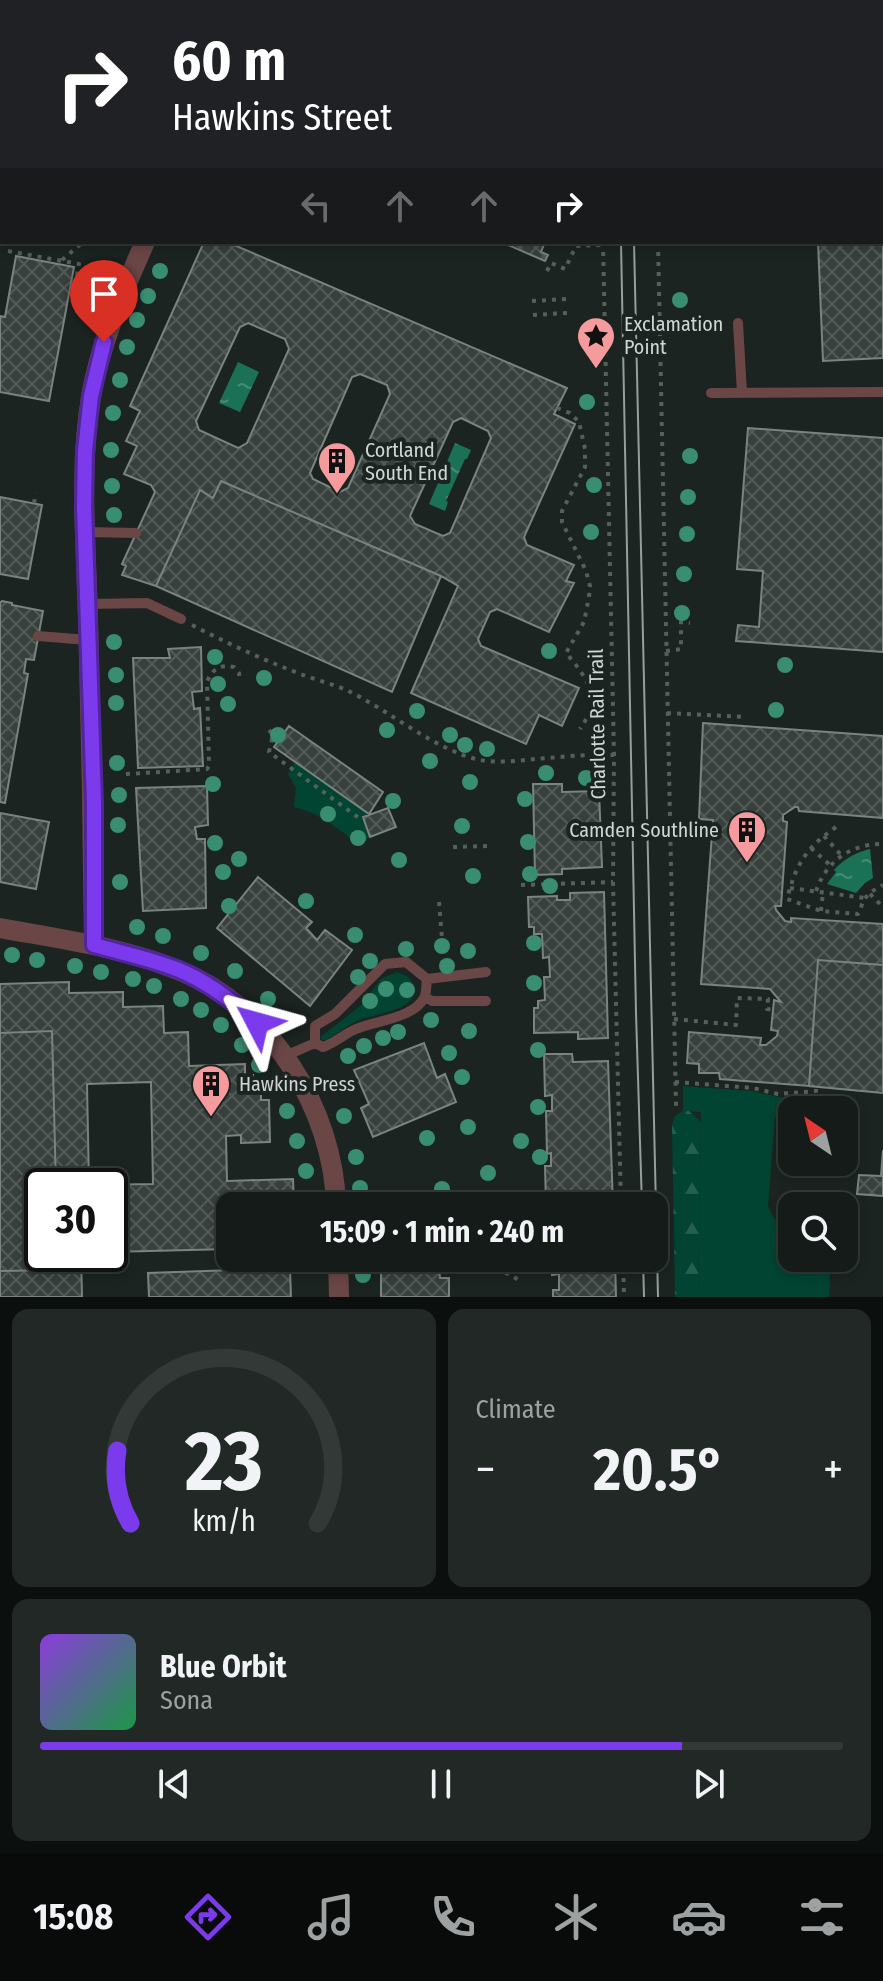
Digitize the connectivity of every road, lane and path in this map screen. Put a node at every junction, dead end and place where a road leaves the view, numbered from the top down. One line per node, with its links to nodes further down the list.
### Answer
1 (81, 244): 6 (path)
2 (144, 244): 20 (street)
3 (603, 244): 7 (path); 33 (path, Charlotte Rail Trail)
4 (658, 244): 27 (path)
5 (8, 251): 6 (path)
6 (62, 260): 8 (path)
7 (547, 271)
8 (86, 293)
9 (566, 299): 10 (path)
10 (532, 301)
11 (567, 313): 12 (path)
12 (533, 315)
13 (738, 323): 16 (lane)
14 (883, 392): 16 (lane)
15 (711, 393): 16 (lane)
16 (742, 393)
17 (557, 408): 31 (path)
18 (36, 493): 19 (path)
19 (34, 503)
20 (85, 532): 21 (lane); 22 (street)
21 (136, 533)
22 (87, 604): 23 (lane); 26 (street)
23 (181, 619): 33 (path)
24 (690, 623): 27 (path)
25 (38, 636): 26 (lane)
26 (88, 640): 56 (street)
27 (666, 651): 29 (path)
28 (240, 681): 34 (path)
29 (667, 713): 30 (path); 62 (path)
30 (747, 717)
31 (580, 729)
32 (269, 730): 35 (path)
33 (614, 755): 44 (path, Charlotte Rail Trail)
34 (126, 774)
35 (359, 818)
36 (836, 827): 37 (path)
37 (824, 836): 41 (path); 42 (path)
38 (883, 844): 42 (path)
39 (489, 846): 40 (path)
40 (453, 847)
41 (811, 848): 43 (path); 47 (path)
42 (841, 855): 43 (path)
43 (830, 865): 48 (path)
44 (613, 882): 45 (path); 69 (path, Charlotte Rail Trail)
45 (521, 885)
46 (883, 885): 50 (path)
47 (790, 888): 48 (path); 53 (path)
48 (816, 891): 49 (path)
49 (823, 892): 50 (path); 53 (path)
50 (868, 896): 52 (path); 53 (path)
51 (439, 902): 55 (path)
52 (883, 907)
53 (821, 911)
54 (0, 928): 56 (street)
55 (442, 938)
56 (94, 945): 64 (street)
57 (486, 972): 58 (lane)
58 (427, 979): 59 (lane); 63 (lane)
59 (425, 997): 60 (lane); 63 (lane)
60 (486, 1001)
61 (773, 1010): 62 (path)
62 (674, 1019): 65 (path)
63 (315, 1043): 64 (lane)
64 (285, 1056): 68 (street)
65 (675, 1082): 66 (path); 67 (path)
66 (816, 1087)
67 (676, 1106)
68 (336, 1192)
69 (621, 1192)
70 (338, 1272): 74 (street)
71 (504, 1272): 73 (path)
72 (623, 1272): 75 (path)
73 (519, 1280)
74 (339, 1297)
75 (624, 1297)

